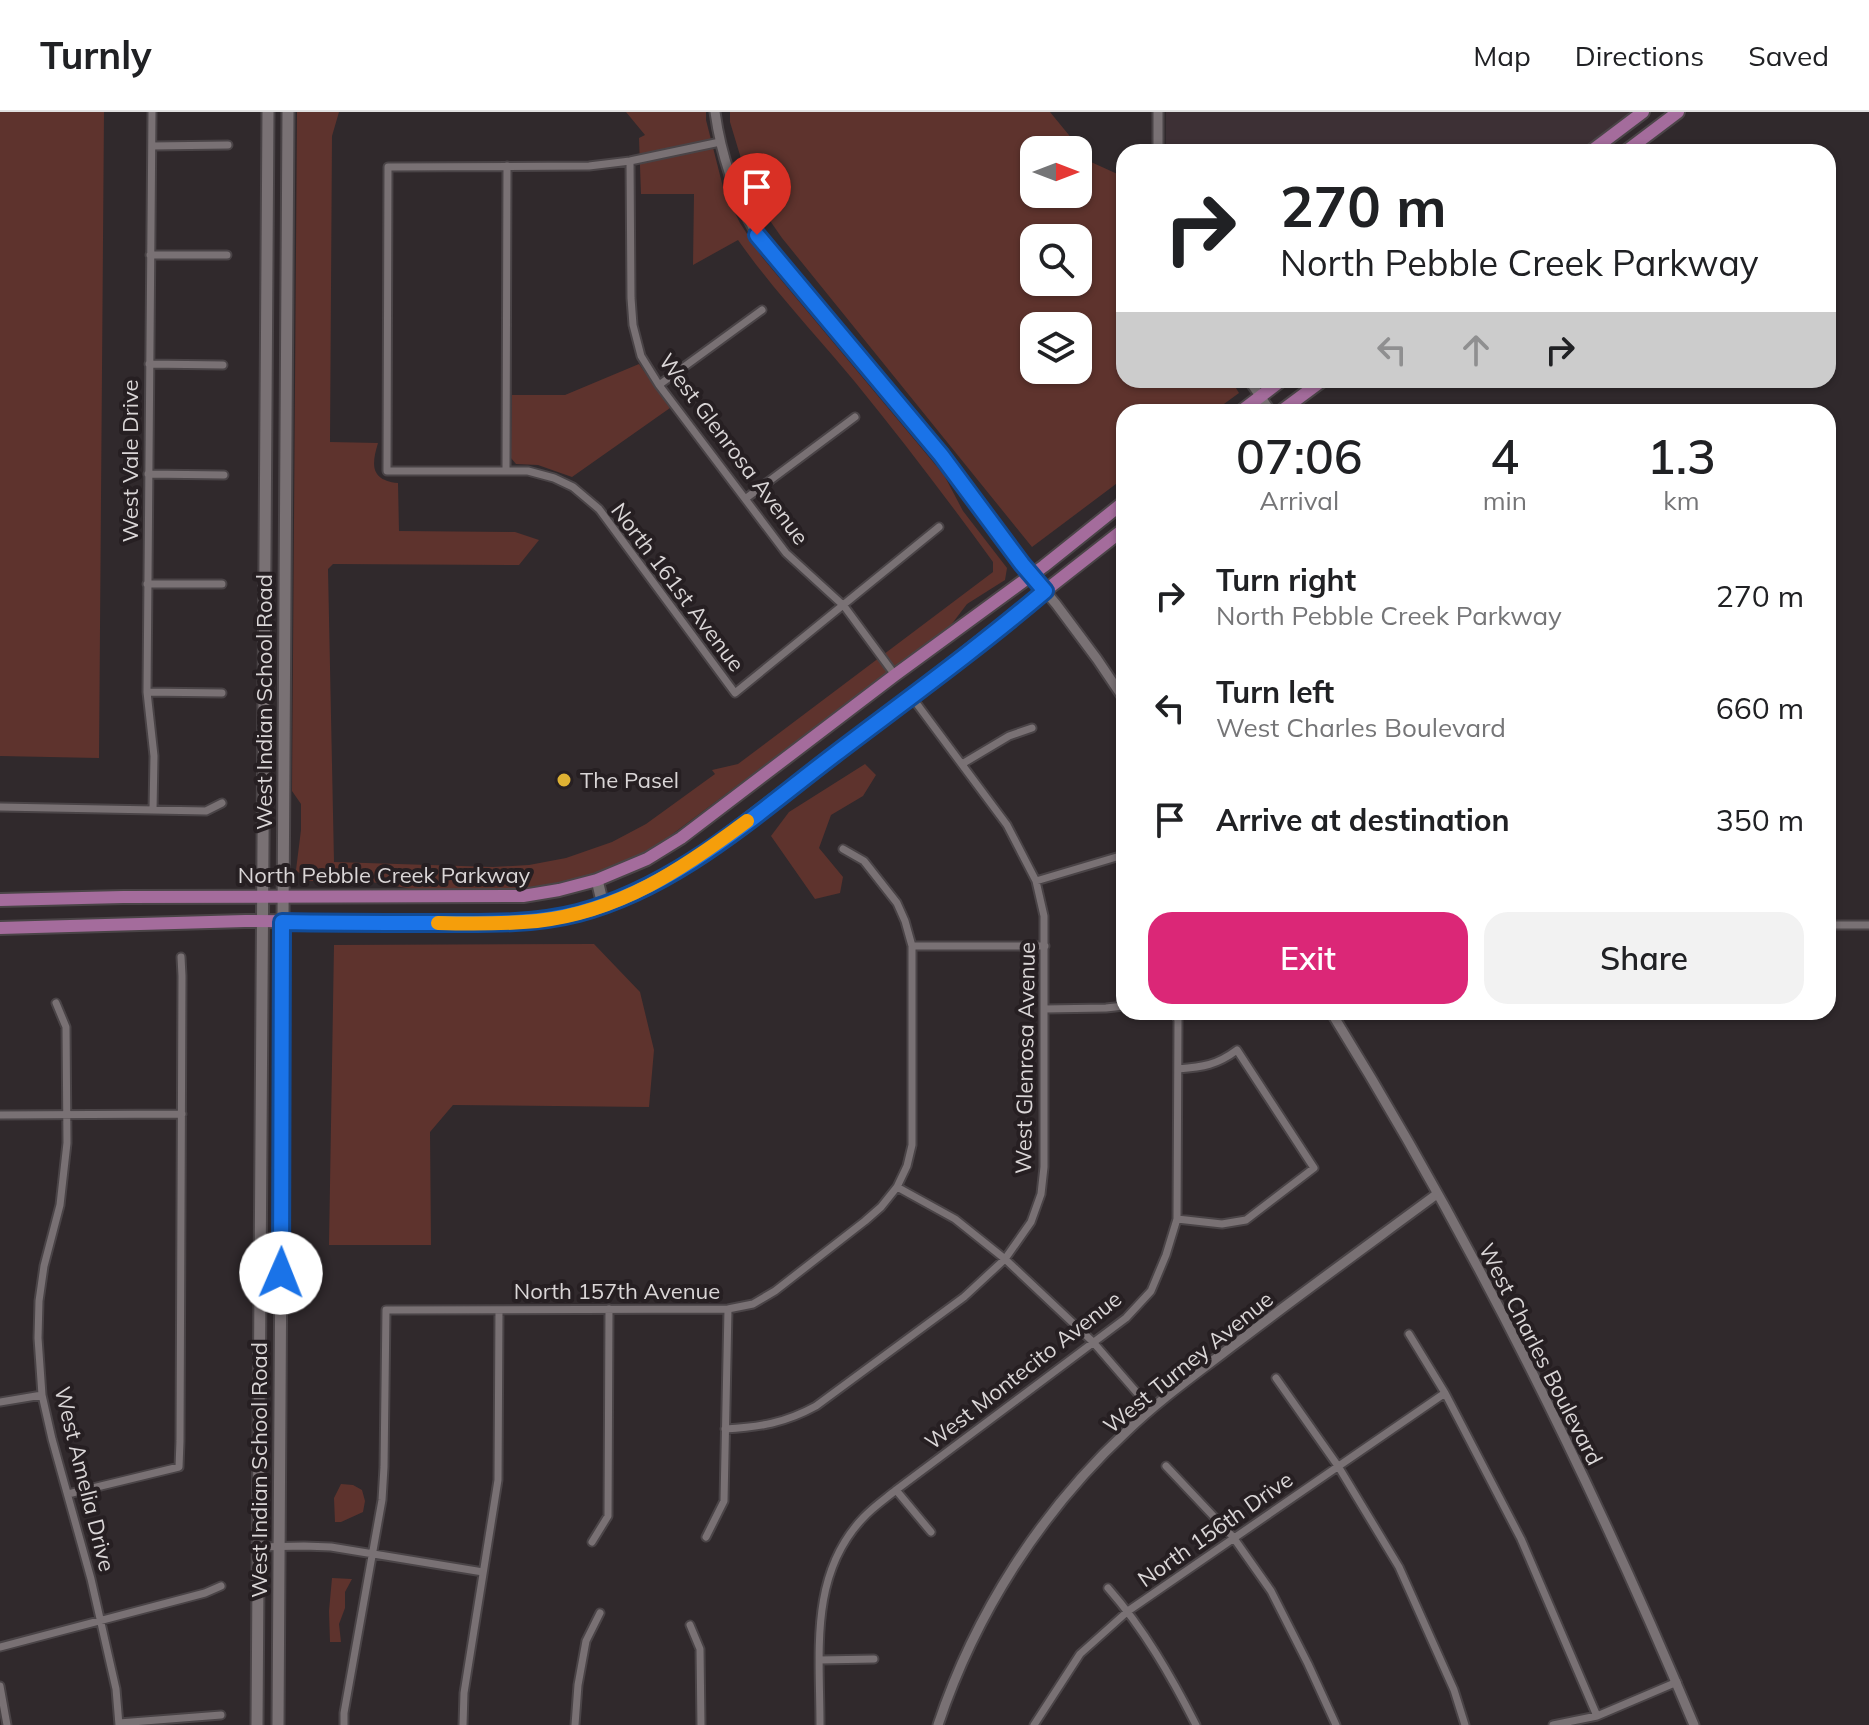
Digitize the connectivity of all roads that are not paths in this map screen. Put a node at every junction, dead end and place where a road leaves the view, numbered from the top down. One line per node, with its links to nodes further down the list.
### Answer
1 (152, 112): 13 (street, West Vale Drive)
2 (268, 112): 57 (main road, West Indian School Road)
3 (288, 112): 56 (main road, West Indian School Road)
4 (715, 112): 8 (street)
5 (1158, 112): 9 (street)
6 (1643, 112): 10 (main road)
7 (1678, 112): 11 (main road)
8 (720, 142): 14 (street); 37 (street)
9 (1158, 144)
10 (1601, 144)
11 (1636, 144)
12 (228, 145): 13 (street)
13 (152, 146): 16 (street, West Vale Drive)
14 (630, 161): 15 (street); 21 (street, West Glenrosa Avenue)
15 (507, 166): 30 (street); 30 (street, North 161st Avenue)
16 (150, 255): 17 (street); 19 (street, West Vale Drive)
17 (227, 255)
18 (762, 310): 21 (street)
19 (149, 364): 20 (street); 31 (street, West Vale Drive)
20 (223, 365)
21 (659, 385): 33 (street, West Glenrosa Avenue)
22 (1254, 388): 25 (street)
23 (1271, 388): 25 (main road)
24 (1312, 388): 28 (main road)
25 (1260, 396): 26 (main road); 27 (street)
26 (1250, 404)
27 (1266, 404)
28 (1291, 404)
29 (855, 417): 33 (street)
30 (506, 471): 41 (street, North 161st Avenue)
31 (148, 474): 32 (street); 38 (street, West Vale Drive)
32 (224, 475)
33 (745, 499): 41 (street, West Glenrosa Avenue)
34 (1116, 508): 37 (main road, North Pebble Creek Parkway)
35 (939, 527): 41 (street, North 161st Avenue)
36 (1116, 535): 40 (main road, North Pebble Creek Parkway)
37 (1031, 575): 40 (street); 42 (main road, North Pebble Creek Parkway)
38 (147, 584): 39 (street); 44 (street, West Vale Drive)
39 (222, 584)
40 (1045, 591): 43 (street); 46 (main road, North Pebble Creek Parkway)
41 (844, 606): 42 (street, West Glenrosa Avenue)
42 (895, 675): 54 (main road, North Pebble Creek Parkway)
43 (1116, 687)
44 (147, 692): 45 (street); 51 (street, West Vale Drive)
45 (222, 693)
46 (911, 696): 48 (street, West Glenrosa Avenue); 59 (main road, North Pebble Creek Parkway)
47 (1032, 728): 48 (street)
48 (962, 764): 55 (street, West Glenrosa Avenue)
49 (222, 803): 51 (street)
50 (0, 807): 51 (street)
51 (153, 810)
52 (843, 849): 65 (street)
53 (1116, 857): 55 (street)
54 (597, 880): 56 (main road, North Pebble Creek Parkway); 59 (main road)
55 (1036, 881): 66 (street, West Glenrosa Avenue)
56 (282, 895): 57 (main road, North Pebble Creek Parkway); 61 (main road, West Indian School Road)
57 (262, 896): 58 (main road, North Pebble Creek Parkway); 60 (main road, West Indian School Road)
58 (0, 900)
59 (603, 905): 61 (main road, North Pebble Creek Parkway)
60 (262, 921): 61 (main road, North Pebble Creek Parkway); 64 (main road, North Pebble Creek Parkway); 101 (main road, West Indian School Road)
61 (282, 922): 100 (main road, West Indian School Road)
62 (1836, 925): 63 (street)
63 (1869, 925)
64 (0, 928)
65 (912, 946): 66 (street); 77 (street)
66 (1045, 946): 70 (street, West Glenrosa Avenue)
67 (181, 957): 74 (street)
68 (56, 1003): 76 (street, West Amelia Drive)
69 (1116, 1007): 70 (street)
70 (1045, 1009): 80 (street, West Glenrosa Avenue)
71 (1178, 1020): 73 (street, West Montecito Avenue)
72 (1336, 1020): 78 (street, West Charles Boulevard)
73 (1178, 1069): 79 (street, West Montecito Avenue); 79 (street)
74 (182, 1114): 76 (street); 95 (street)
75 (0, 1115): 76 (street)
76 (66, 1115): 88 (street, West Amelia Drive)
77 (897, 1187): 80 (street); 82 (street, North 157th Avenue)
78 (1437, 1194): 90 (street, West Turney Avenue); 113 (street, West Charles Boulevard)
79 (1177, 1219): 85 (street, West Montecito Avenue)
80 (1005, 1259): 85 (street); 91 (street, West Glenrosa Avenue)
81 (609, 1309): 82 (street, North 157th Avenue); 83 (street, North 157th Avenue); 99 (street)
82 (728, 1309): 91 (street)
83 (499, 1310): 102 (street, North 157th Avenue); 103 (street)
84 (1409, 1334): 87 (street)
85 (1093, 1342): 90 (street); 94 (street, West Montecito Avenue)
86 (1276, 1378): 93 (street)
87 (1445, 1393): 93 (street, North 156th Drive); 116 (street)
88 (42, 1395): 89 (street); 95 (street, West Amelia Drive)
89 (0, 1402)
90 (1151, 1409): 126 (street, West Turney Avenue)
91 (725, 1429): 97 (street)
92 (1166, 1466): 98 (street)
93 (1338, 1466): 98 (street, North 156th Drive); 130 (street)
94 (896, 1490): 96 (street); 112 (street, West Montecito Avenue)
95 (68, 1494): 108 (street, West Amelia Drive)
96 (931, 1532)
97 (706, 1537)
98 (1233, 1537): 106 (street, North 156th Drive); 129 (street)
99 (592, 1542)
100 (279, 1546): 101 (street); 102 (street); 120 (main road, West Indian School Road)
101 (258, 1547): 119 (main road, West Indian School Road)
102 (373, 1554): 103 (street); 121 (street)
103 (483, 1572): 122 (street)
104 (221, 1586): 108 (street)
105 (1108, 1588): 106 (street)
106 (1128, 1611): 127 (street, North 156th Drive); 128 (street)
107 (600, 1613): 123 (street)
108 (101, 1622): 110 (street); 117 (street, West Amelia Drive)
109 (690, 1625): 124 (street)
110 (0, 1647)
111 (874, 1659): 112 (street)
112 (820, 1660): 125 (street, West Montecito Avenue)
113 (1677, 1682): 116 (street); 132 (street, West Charles Boulevard)
114 (0, 1686): 118 (street)
115 (221, 1715): 117 (street)
116 (1597, 1716): 131 (street)
117 (119, 1724)
118 (7, 1725)
119 (257, 1725)
120 (278, 1725)
121 (344, 1725)
122 (463, 1725)
123 (575, 1725)
124 (701, 1725)
125 (820, 1725)
126 (938, 1725)
127 (1034, 1725)
128 (1196, 1725)
129 (1336, 1725)
130 (1465, 1725)
131 (1553, 1725)
132 (1694, 1725)

